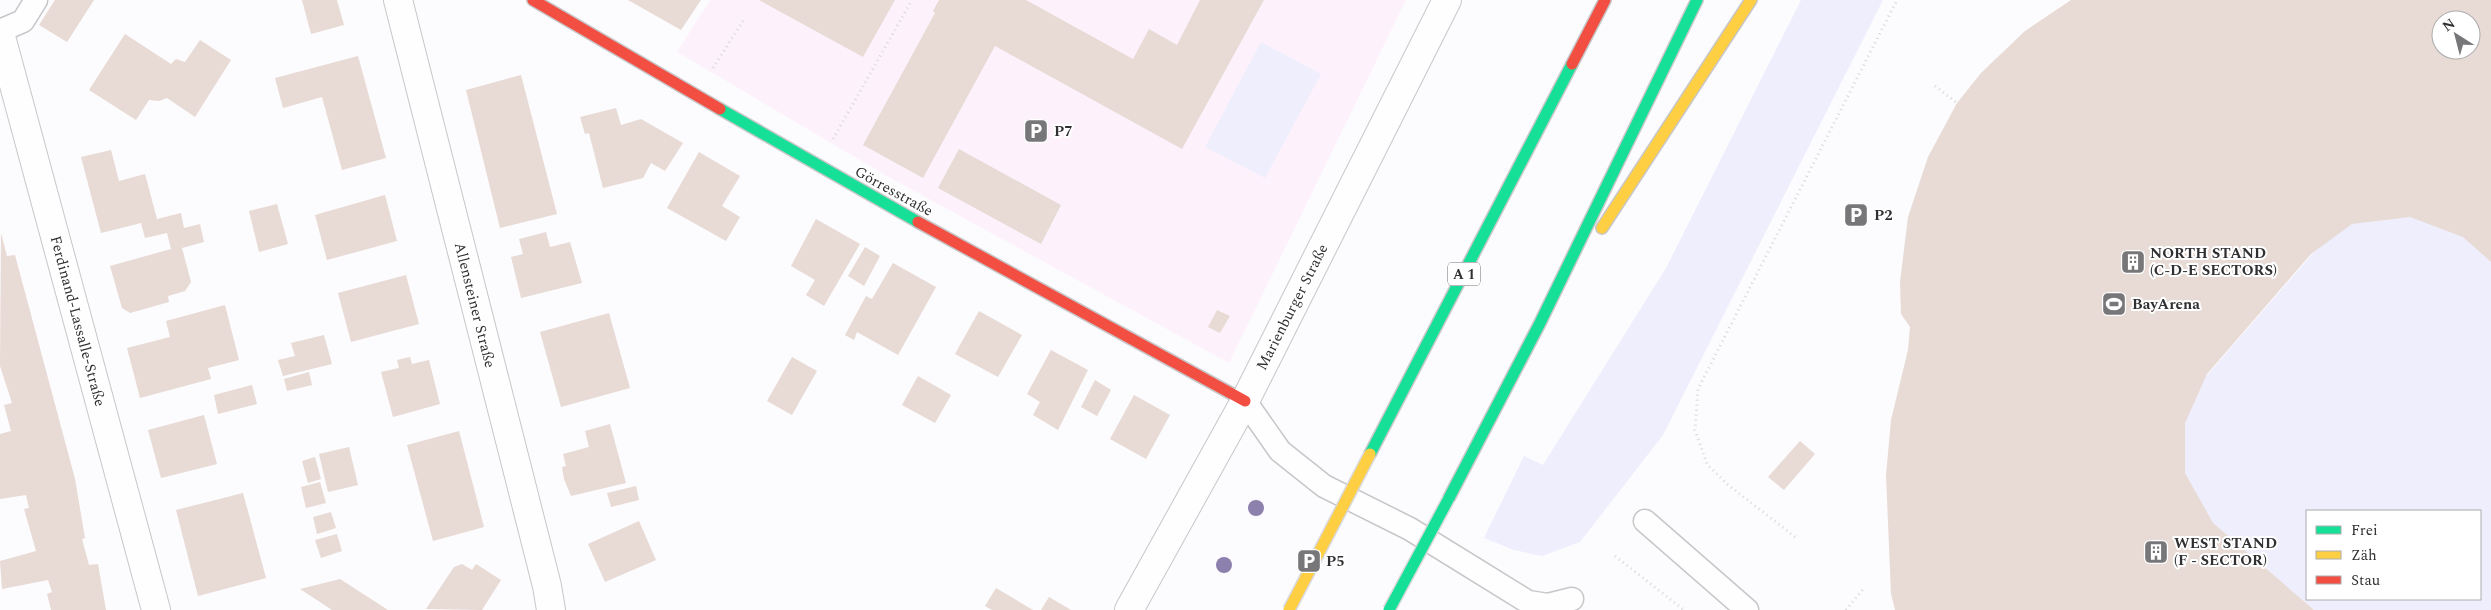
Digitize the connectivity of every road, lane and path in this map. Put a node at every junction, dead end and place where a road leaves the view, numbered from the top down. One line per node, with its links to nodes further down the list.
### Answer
1 (36, 0): 12 (lane)
2 (398, 0): 26 (street, Allensteiner Straße)
3 (532, 0): 15 (main road, Görresstraße)
4 (912, 0): 17 (path)
5 (1447, 0): 19 (street, Marienburger Straße)
6 (1594, 0): 14 (main road)
7 (1604, 0): 14 (main road, A 1)
8 (1697, 0): 18 (main road)
9 (1751, 0): 18 (main road)
10 (1897, 0): 21 (path)
11 (746, 18): 15 (path)
12 (0, 32): 25 (street, Ferdinand-Lassalle-Straße)
13 (1935, 86): 16 (path)
14 (1558, 93): 28 (main road, A 1, bridge)
15 (694, 96): 17 (main road, Görresstraße)
16 (1957, 103)
17 (817, 166): 19 (main road, Görresstraße)
18 (1540, 323): 29 (main road, bridge)
19 (1245, 401): 24 (lane); 27 (street, Marienburger Straße)
20 (1645, 521): 31 (lane)
21 (1795, 537)
22 (1615, 556): 30 (path)
23 (1864, 588): 32 (path)
24 (1572, 599)
25 (156, 610)
26 (551, 610)
27 (1129, 610)
28 (1289, 610)
29 (1389, 610)
30 (1684, 610)
31 (1747, 610)
32 (1846, 610)

